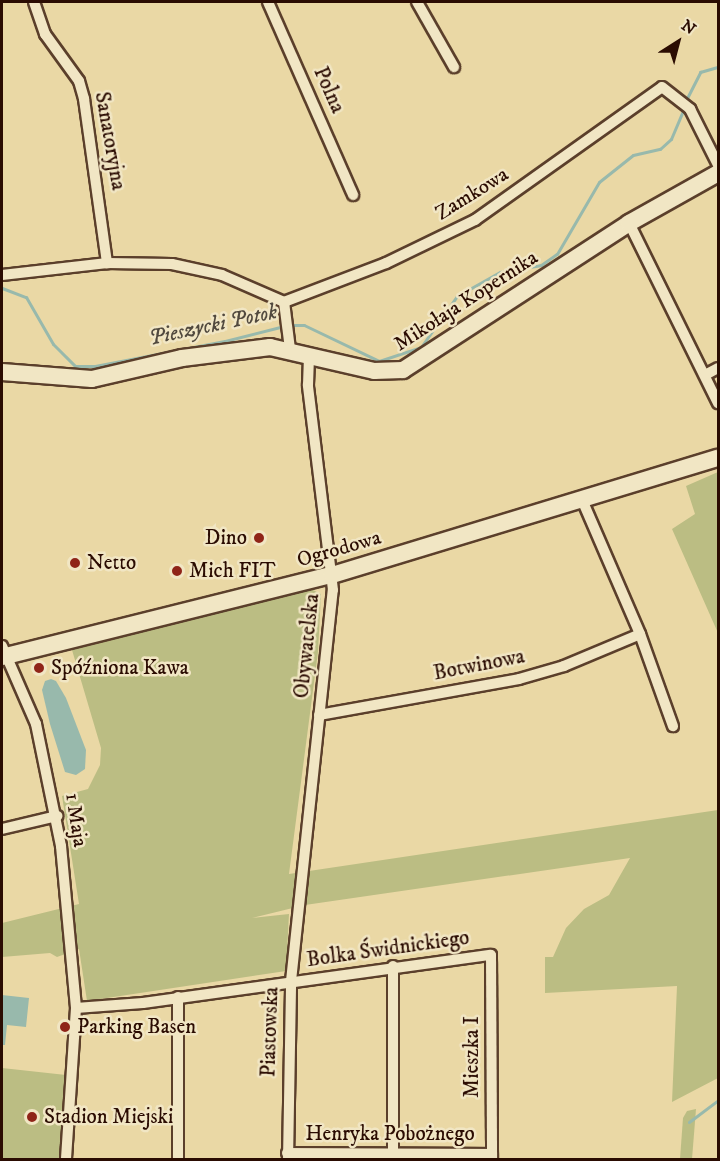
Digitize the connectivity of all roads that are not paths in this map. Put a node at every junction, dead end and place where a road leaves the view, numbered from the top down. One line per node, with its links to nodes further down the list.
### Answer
1 (33, 2): 9 (street, Sanatoryjna)
2 (268, 2): 7 (street, Polna)
3 (417, 2): 4 (street)
4 (454, 67)
5 (718, 165): 11 (street, Zamkowa)
6 (718, 173): 8 (street, Mikołaja Kopernika)
7 (353, 195)
8 (629, 224): 13 (street, Mikołaja Kopernika); 16 (street)
9 (107, 263): 10 (street); 11 (street)
10 (2, 275)
11 (284, 302): 12 (street)
12 (290, 349): 13 (street, Mikołaja Kopernika); 15 (street, Mikołaja Kopernika)
13 (309, 355): 20 (street, Obywatelska)
14 (718, 368): 16 (street)
15 (2, 372)
16 (705, 375): 17 (street)
17 (718, 403)
18 (718, 458): 19 (street, Ogrodowa)
19 (583, 502): 20 (street, Ogrodowa); 21 (street)
20 (332, 575): 22 (street, Ogrodowa); 23 (street, Obywatelska)
21 (640, 634): 23 (street, Botwinowa); 24 (street)
22 (3, 653): 25 (street, 1 Maja)
23 (320, 715): 27 (street, Obywatelska)
24 (673, 726)
25 (57, 816): 26 (street); 32 (street, 1 Maja)
26 (2, 829)
27 (298, 906): 30 (street, Piastowska)
28 (491, 955): 29 (street, Bolka Świdnickiego); 35 (street, Mieszka I)
29 (393, 966): 30 (street, Bolka Świdnickiego); 33 (street)
30 (291, 981): 31 (street, Bolka Świdnickiego); 34 (street, Piastowska)
31 (178, 997): 32 (street, Bolka Świdnickiego); 37 (street)
32 (76, 1008): 36 (street, 1 Maja)
33 (393, 1153): 34 (street, Henryka Pobożnego); 35 (street, Henryka Pobożnego)
34 (288, 1156)
35 (492, 1157)
36 (66, 1160)
37 (178, 1160)

